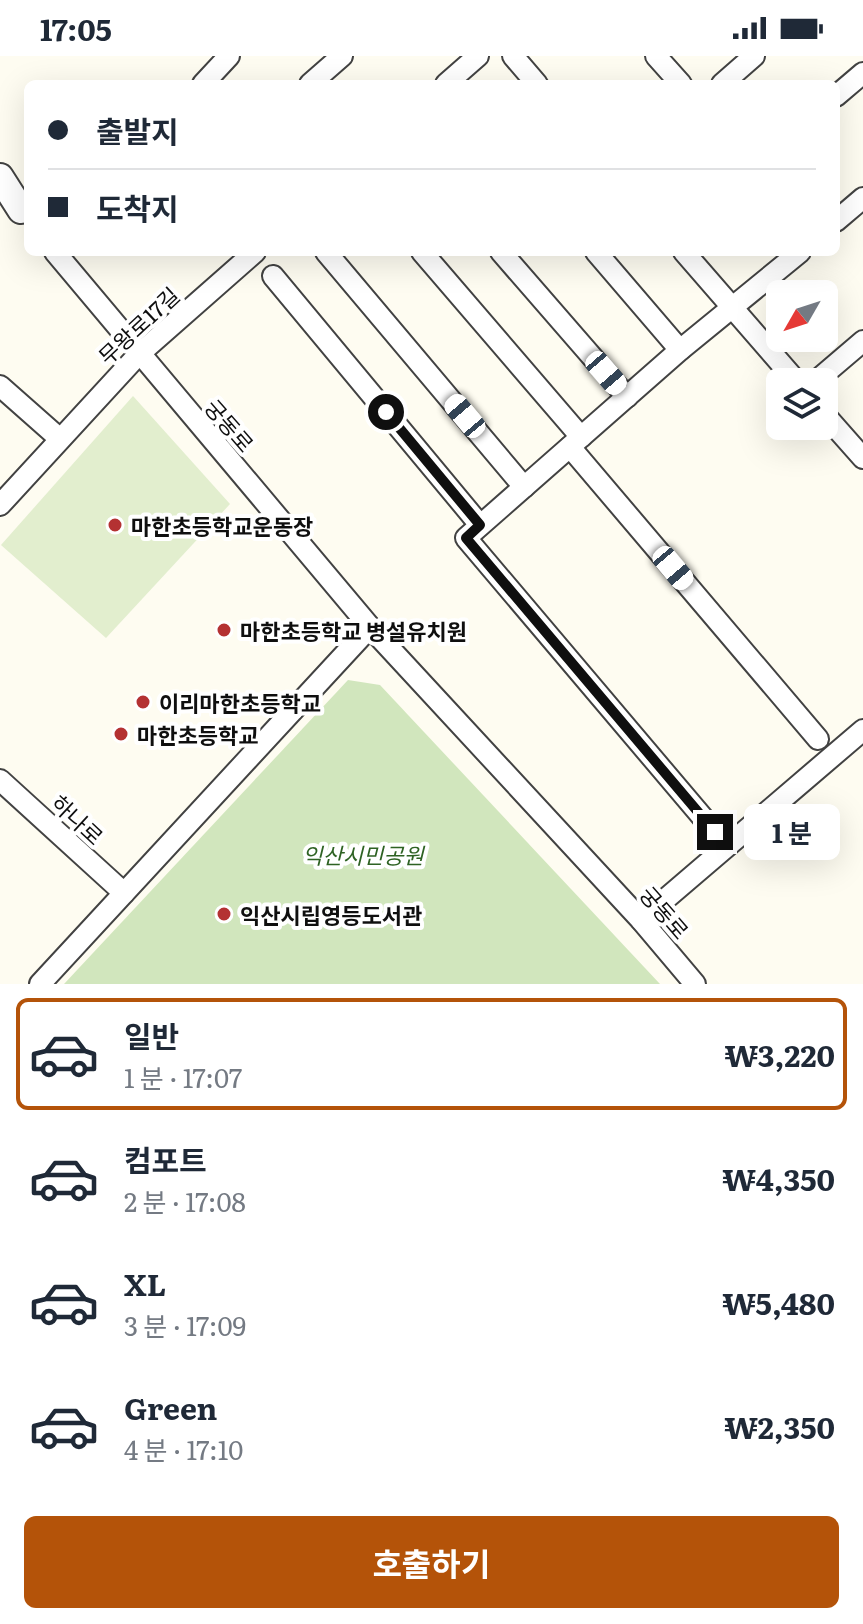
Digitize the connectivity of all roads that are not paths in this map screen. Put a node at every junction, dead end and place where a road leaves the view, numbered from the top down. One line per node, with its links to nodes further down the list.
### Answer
1 (229, 56): 8 (street)
2 (342, 56): 9 (street)
3 (478, 56): 10 (street)
4 (513, 56): 11 (street)
5 (656, 56): 12 (street)
6 (754, 56): 13 (street)
7 (863, 73): 14 (street)
8 (207, 80)
9 (315, 80)
10 (451, 80)
11 (534, 80)
12 (677, 80)
13 (727, 80)
14 (840, 93)
15 (0, 177): 19 (street)
16 (0, 184): 19 (street)
17 (0, 194): 19 (street)
18 (863, 198): 20 (street)
19 (24, 215)
20 (840, 218)
21 (58, 256): 33 (street, 궁동로)
22 (329, 256): 42 (street)
23 (425, 256): 40 (street)
24 (504, 256): 37 (street)
25 (599, 256): 32 (street)
26 (687, 256): 30 (street)
27 (795, 256): 30 (street)
28 (233, 259): 33 (street, 무왕로17길)
29 (273, 276): 44 (street)
30 (733, 309): 32 (street); 34 (street)
31 (863, 341): 35 (street)
32 (680, 350): 37 (street)
33 (138, 355): 39 (street, 무왕로17길); 45 (street, 궁동로)
34 (785, 368)
35 (831, 368)
36 (0, 386): 39 (street)
37 (627, 397): 40 (street)
38 (838, 430): 41 (street)
39 (60, 439): 43 (street, 무왕로17길)
40 (576, 442): 42 (street); 47 (street)
41 (863, 458)
42 (524, 487): 44 (street)
43 (0, 505)
44 (480, 525): 49 (street)
45 (370, 627): 50 (street); 51 (street, 궁동로)
46 (863, 730): 51 (street)
47 (818, 739)
48 (0, 780): 50 (street, 하나로)
49 (715, 832)
50 (124, 893): 52 (street)
51 (641, 920): 53 (street, 궁동로)
52 (40, 984)
53 (695, 984)

